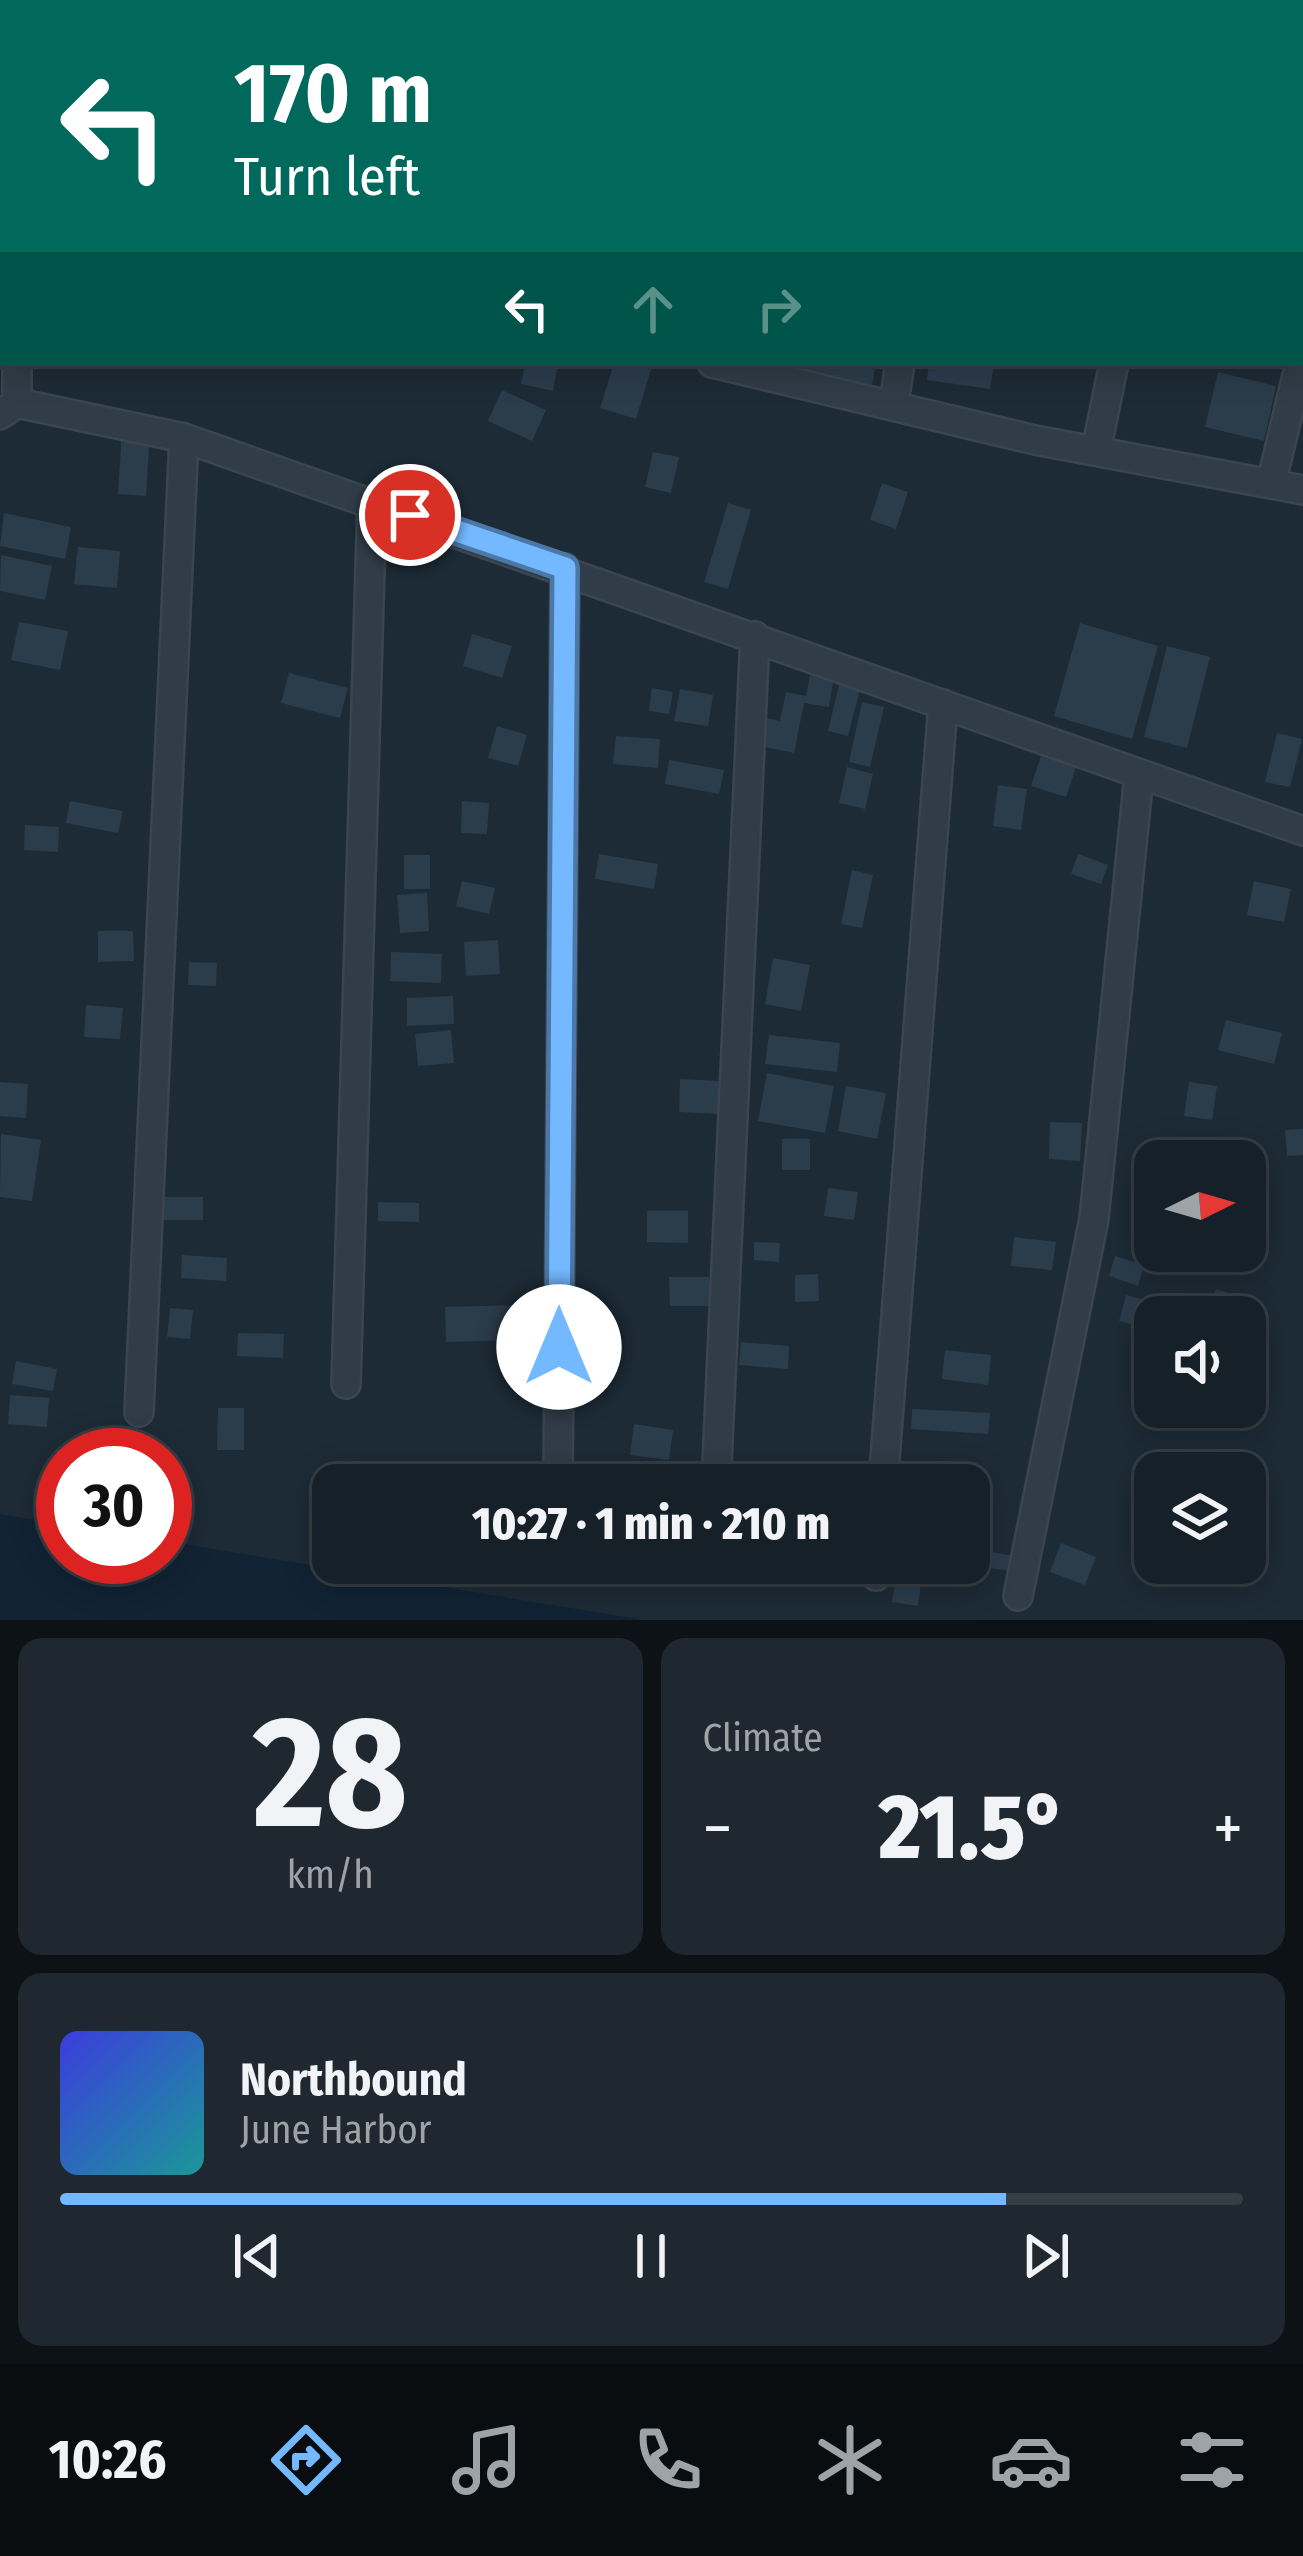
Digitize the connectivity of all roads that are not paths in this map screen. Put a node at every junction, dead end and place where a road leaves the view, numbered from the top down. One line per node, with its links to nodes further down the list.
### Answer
1 (16, 366): 7 (street)
2 (726, 366): 6 (street)
3 (900, 366): 6 (street)
4 (1113, 366): 9 (street)
5 (1300, 366): 10 (street)
6 (894, 403): 9 (street)
7 (9, 409): 8 (street)
8 (184, 438): 12 (street); 19 (street)
9 (1096, 451): 10 (street)
10 (1271, 484): 11 (street)
11 (1303, 490)
12 (372, 502): 13 (street); 18 (street)
13 (565, 568): 14 (street); 20 (street)
14 (755, 636): 15 (street); 21 (street)
15 (943, 704): 16 (street); 22 (street)
16 (1138, 775): 17 (street); 23 (street)
17 (1303, 831)
18 (346, 1384)
19 (139, 1412)
20 (558, 1464)
21 (717, 1464)
22 (886, 1464)
23 (1018, 1596)

